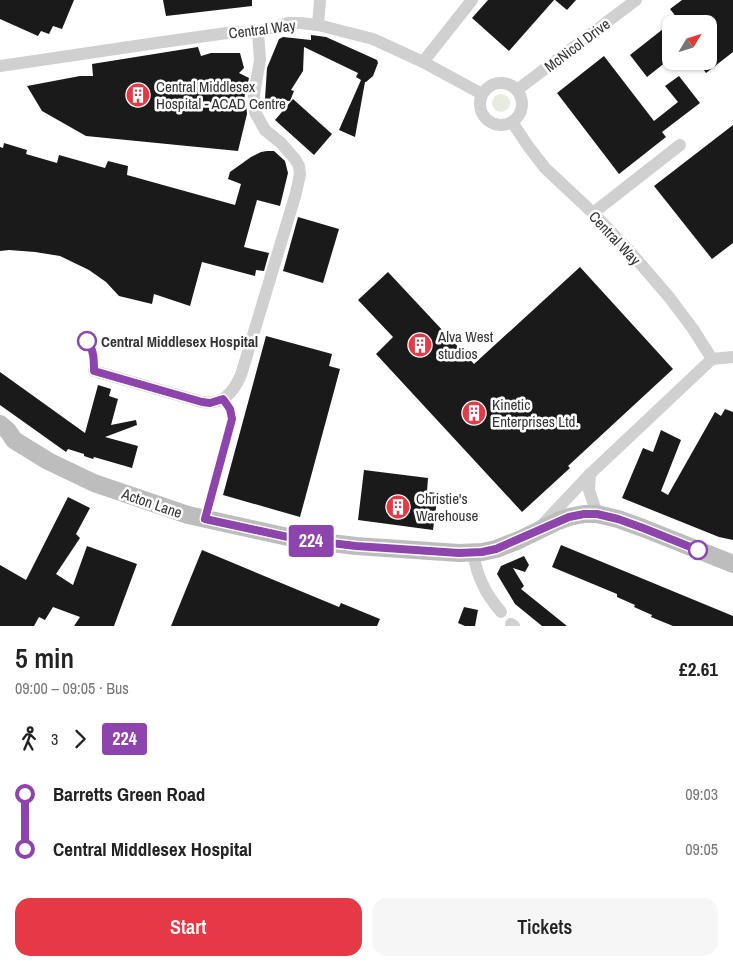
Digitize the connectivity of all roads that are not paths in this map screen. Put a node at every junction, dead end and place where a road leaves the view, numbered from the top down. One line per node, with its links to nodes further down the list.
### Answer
1 (320, 0): 4 (street)
2 (472, 0): 6 (street)
3 (636, 0): 8 (street, McNicol Drive)
4 (318, 25): 5 (street, Central Way); 6 (street, Central Way)
5 (258, 32): 7 (street, Central Way); 15 (street)
6 (423, 62): 9 (street, Central Way)
7 (0, 66)
8 (517, 90): 9 (street); 10 (street)
9 (482, 94): 10 (street)
10 (512, 122): 12 (street, Central Way)
11 (680, 145): 12 (street)
12 (593, 213): 14 (street, Central Way)
13 (733, 357): 14 (street)
14 (712, 360): 18 (street)
15 (94, 371)
16 (0, 424): 17 (main road, Acton Lane)
17 (7, 439): 21 (main road, Acton Lane)
18 (590, 474): 19 (street); 20 (street)
19 (597, 514): 20 (main road, Acton Lane); 22 (main road, Acton Lane)
20 (534, 533): 21 (main road, Acton Lane)
21 (473, 552): 23 (street)
22 (733, 564)
23 (501, 612)

